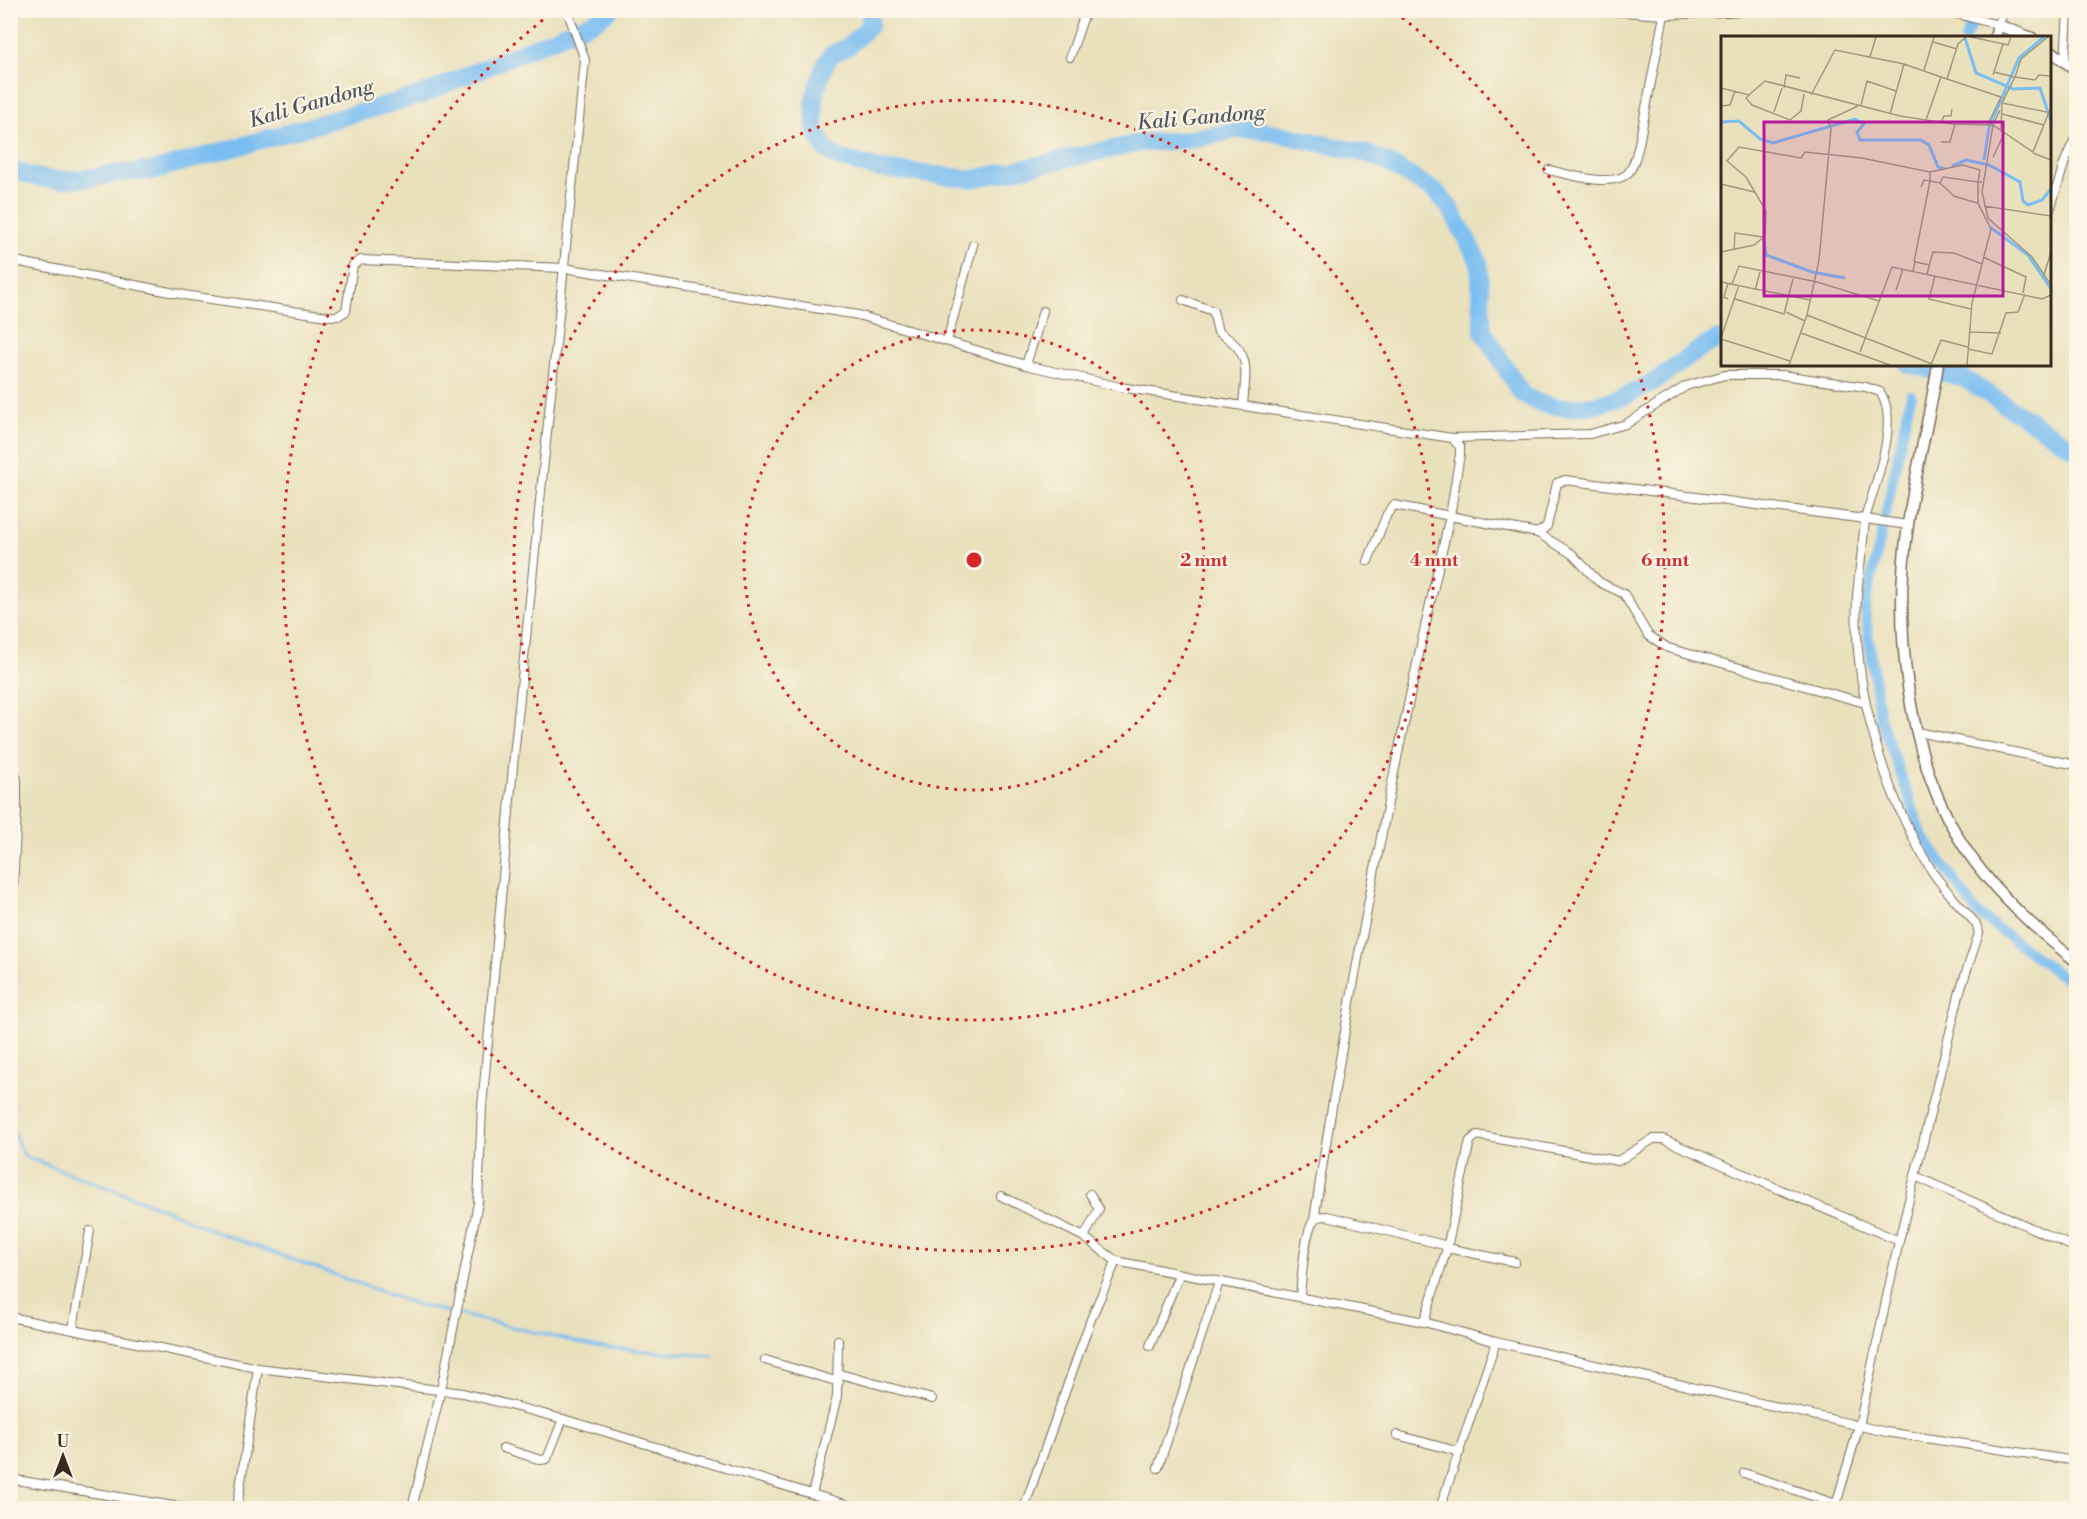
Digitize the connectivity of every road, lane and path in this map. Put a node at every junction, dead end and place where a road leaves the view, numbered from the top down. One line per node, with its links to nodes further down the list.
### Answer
1 (567, 10): 24 (street)
2 (1086, 10): 16 (street)
3 (1597, 10): 9 (street)
4 (1767, 10): 11 (street)
5 (1900, 10): 8 (street)
6 (2005, 10): 12 (street)
7 (2068, 10): 17 (street)
8 (1926, 11): 10 (street)
9 (1640, 12): 11 (street)
10 (1961, 14): 12 (street)
11 (1664, 15): 20 (street)
12 (1994, 23): 13 (street); 14 (street)
13 (1995, 36)
14 (2027, 36)
15 (2051, 52): 17 (street)
16 (1070, 57)
17 (2065, 63): 18 (street)
18 (2076, 70)
19 (2076, 136): 21 (street)
20 (1549, 170)
21 (2051, 204)
22 (974, 245): 27 (street)
23 (10, 260): 24 (street)
24 (564, 268): 27 (street); 66 (street)
25 (1183, 300): 30 (street)
26 (1043, 310): 28 (street)
27 (947, 341): 28 (street)
28 (1026, 365): 30 (street)
29 (1938, 366): 34 (street)
30 (1244, 405): 31 (street)
31 (1452, 438): 32 (street); 33 (street)
32 (1450, 516): 35 (street); 36 (street); 46 (street)
33 (1865, 519): 34 (street); 35 (street); 37 (street)
34 (1903, 524): 38 (street)
35 (1538, 533): 37 (street)
36 (1368, 561)
37 (1865, 703): 43 (street)
38 (1918, 732): 40 (street); 42 (street)
39 (10, 765): 41 (street)
40 (2076, 765)
41 (10, 951)
42 (2076, 961)
43 (1915, 1176): 49 (street); 51 (street)
44 (1090, 1194): 48 (street)
45 (1001, 1196): 48 (street)
46 (1314, 1220): 50 (street); 56 (street)
47 (90, 1232): 59 (street)
48 (1084, 1237): 52 (street)
49 (1899, 1240): 50 (street); 69 (street)
50 (1447, 1247): 53 (street); 58 (street)
51 (2076, 1248)
52 (1116, 1261): 54 (street); 83 (street)
53 (1515, 1262)
54 (1179, 1275): 55 (street); 62 (street)
55 (1219, 1282): 56 (street); 74 (street)
56 (1300, 1295): 58 (street)
57 (10, 1317): 59 (street)
58 (1424, 1322): 61 (street)
59 (72, 1328): 64 (street)
60 (838, 1340): 65 (street)
61 (1496, 1342): 69 (street); 72 (street)
62 (1150, 1346)
63 (765, 1360): 65 (street)
64 (258, 1368): 66 (street); 80 (street)
65 (839, 1378): 67 (street); 77 (street)
66 (441, 1390): 68 (street); 81 (street)
67 (932, 1399)
68 (563, 1419): 71 (street); 77 (street)
69 (1859, 1426): 73 (street); 78 (street)
70 (1397, 1436): 72 (street)
71 (502, 1448)
72 (1460, 1452): 84 (street)
73 (2076, 1461)
74 (1158, 1468)
75 (1744, 1473): 78 (street)
76 (10, 1479): 79 (street)
77 (812, 1494): 82 (street)
78 (1835, 1506)
79 (186, 1509)
80 (237, 1509)
81 (412, 1509)
82 (858, 1509)
83 (1024, 1509)
84 (1440, 1509)

